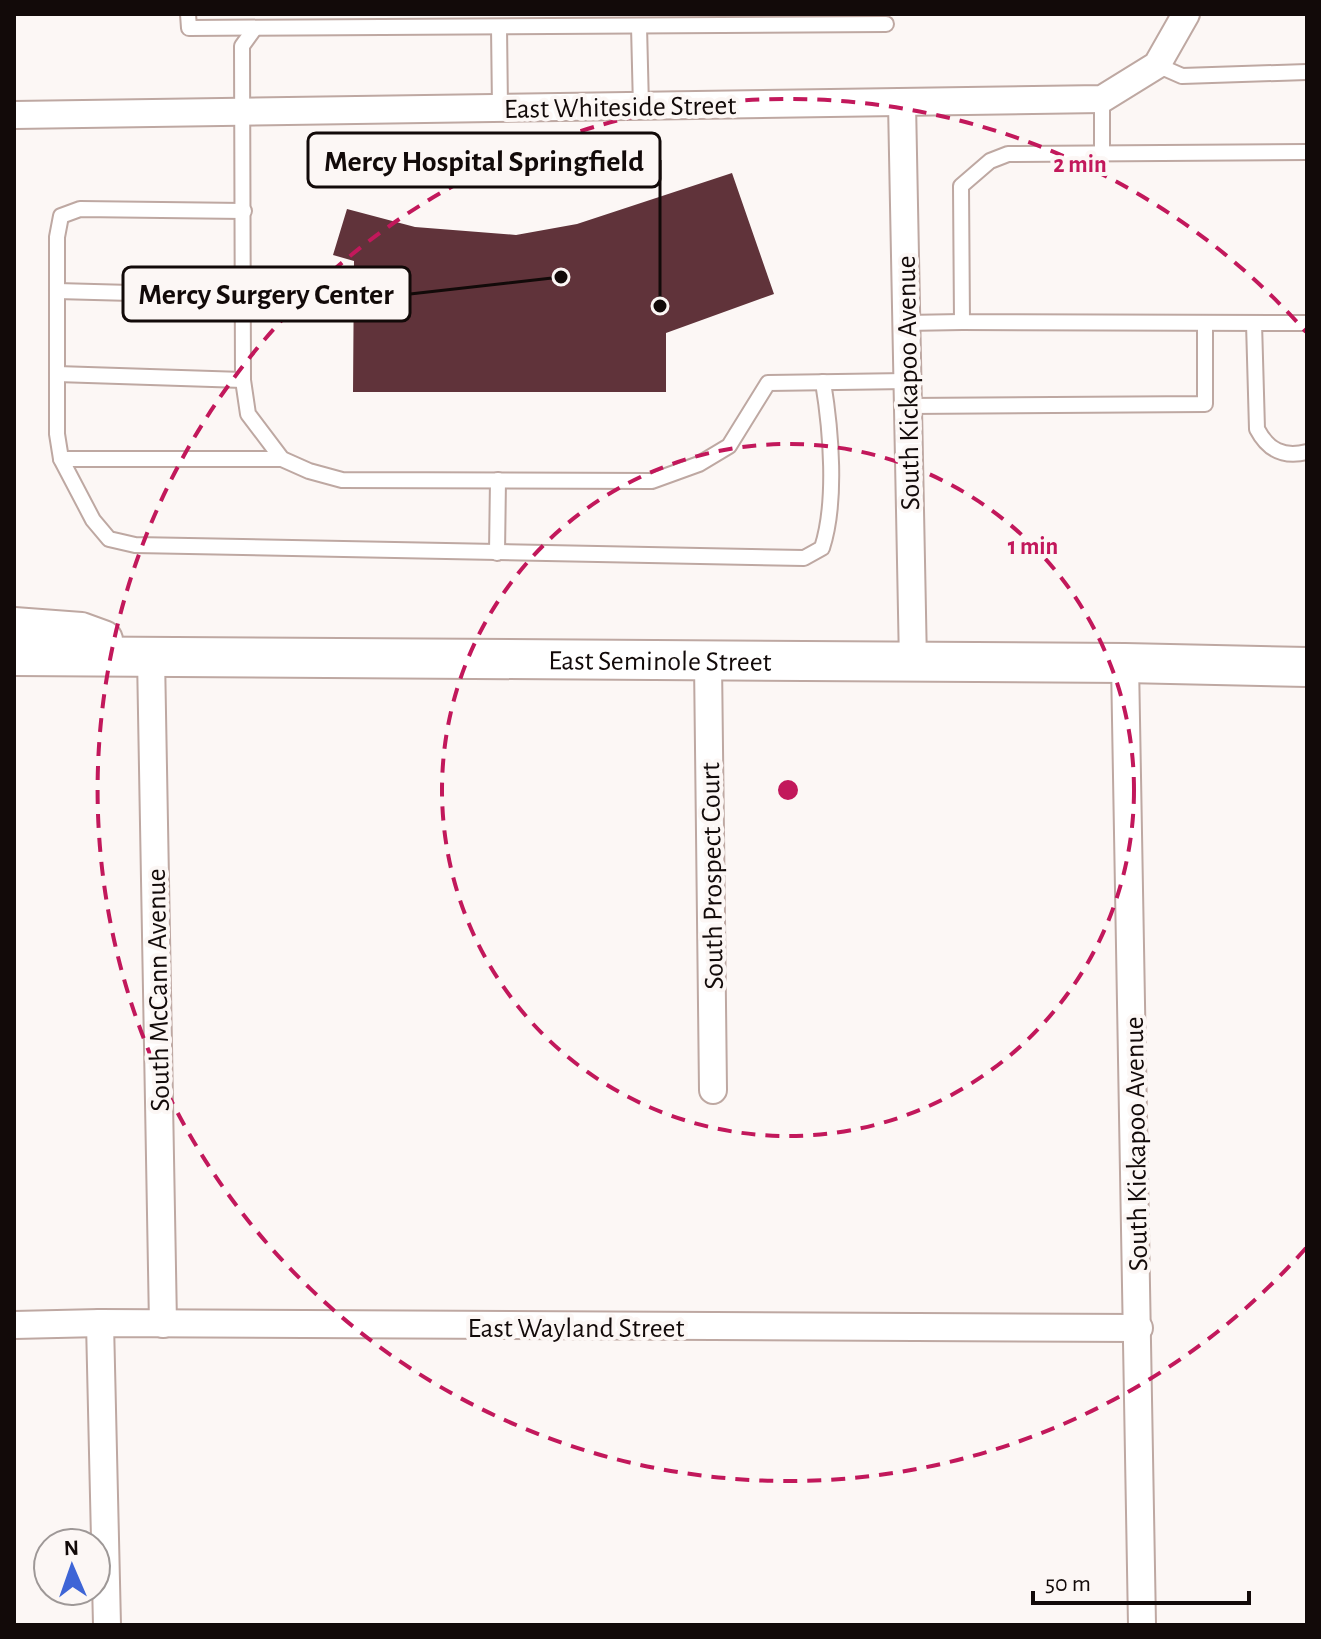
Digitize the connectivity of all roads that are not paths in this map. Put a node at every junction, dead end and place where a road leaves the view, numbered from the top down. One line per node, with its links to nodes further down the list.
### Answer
1 (188, 14): 6 (lane)
2 (1186, 14): 7 (street)
3 (886, 24): 4 (lane)
4 (639, 26): 5 (lane); 11 (lane)
5 (499, 27): 6 (lane); 12 (lane)
6 (255, 28): 13 (lane)
7 (1157, 65): 8 (lane); 9 (street)
8 (1307, 72)
9 (1102, 99): 10 (street, East Whiteside Street); 16 (lane)
10 (902, 103): 11 (street, East Whiteside Street); 21 (street, South Kickapoo Avenue)
11 (641, 107): 12 (street, East Whiteside Street)
12 (500, 108): 13 (street, East Whiteside Street)
13 (242, 110): 14 (street, East Whiteside Street); 17 (lane)
14 (14, 115)
15 (1307, 152): 16 (lane)
16 (1102, 153): 20 (lane)
17 (244, 211): 18 (lane); 19 (lane)
18 (57, 291): 19 (lane); 25 (lane)
19 (243, 296): 26 (lane)
20 (962, 322): 21 (lane); 22 (lane)
21 (906, 323): 28 (street, South Kickapoo Avenue)
22 (1205, 323): 23 (lane); 28 (lane)
23 (1254, 323): 24 (lane); 29 (lane)
24 (1307, 323)
25 (57, 374): 26 (lane); 30 (lane)
26 (243, 380): 31 (lane)
27 (823, 382): 28 (lane); 32 (lane); 33 (lane)
28 (907, 393): 38 (street, South Kickapoo Avenue)
29 (1307, 452)
30 (61, 459): 31 (lane); 33 (lane)
31 (282, 459): 32 (lane)
32 (498, 480): 33 (lane)
33 (497, 553)
34 (14, 627): 36 (street)
35 (14, 656): 36 (street, East Seminole Street)
36 (151, 657): 37 (street, East Seminole Street); 43 (street, South McCann Avenue)
37 (708, 662): 38 (street, East Seminole Street); 41 (street, South Prospect Court)
38 (913, 663): 39 (street, East Seminole Street)
39 (1125, 663): 40 (street, East Seminole Street); 45 (street, South Kickapoo Avenue)
40 (1307, 667)
41 (713, 1090)
42 (100, 1323): 43 (street, East Wayland Street); 44 (street, East Wayland Street); 46 (street)
43 (163, 1324): 45 (street, East Wayland Street)
44 (14, 1325)
45 (1139, 1328): 47 (street, South Kickapoo Avenue)
46 (107, 1625)
47 (1142, 1625)

